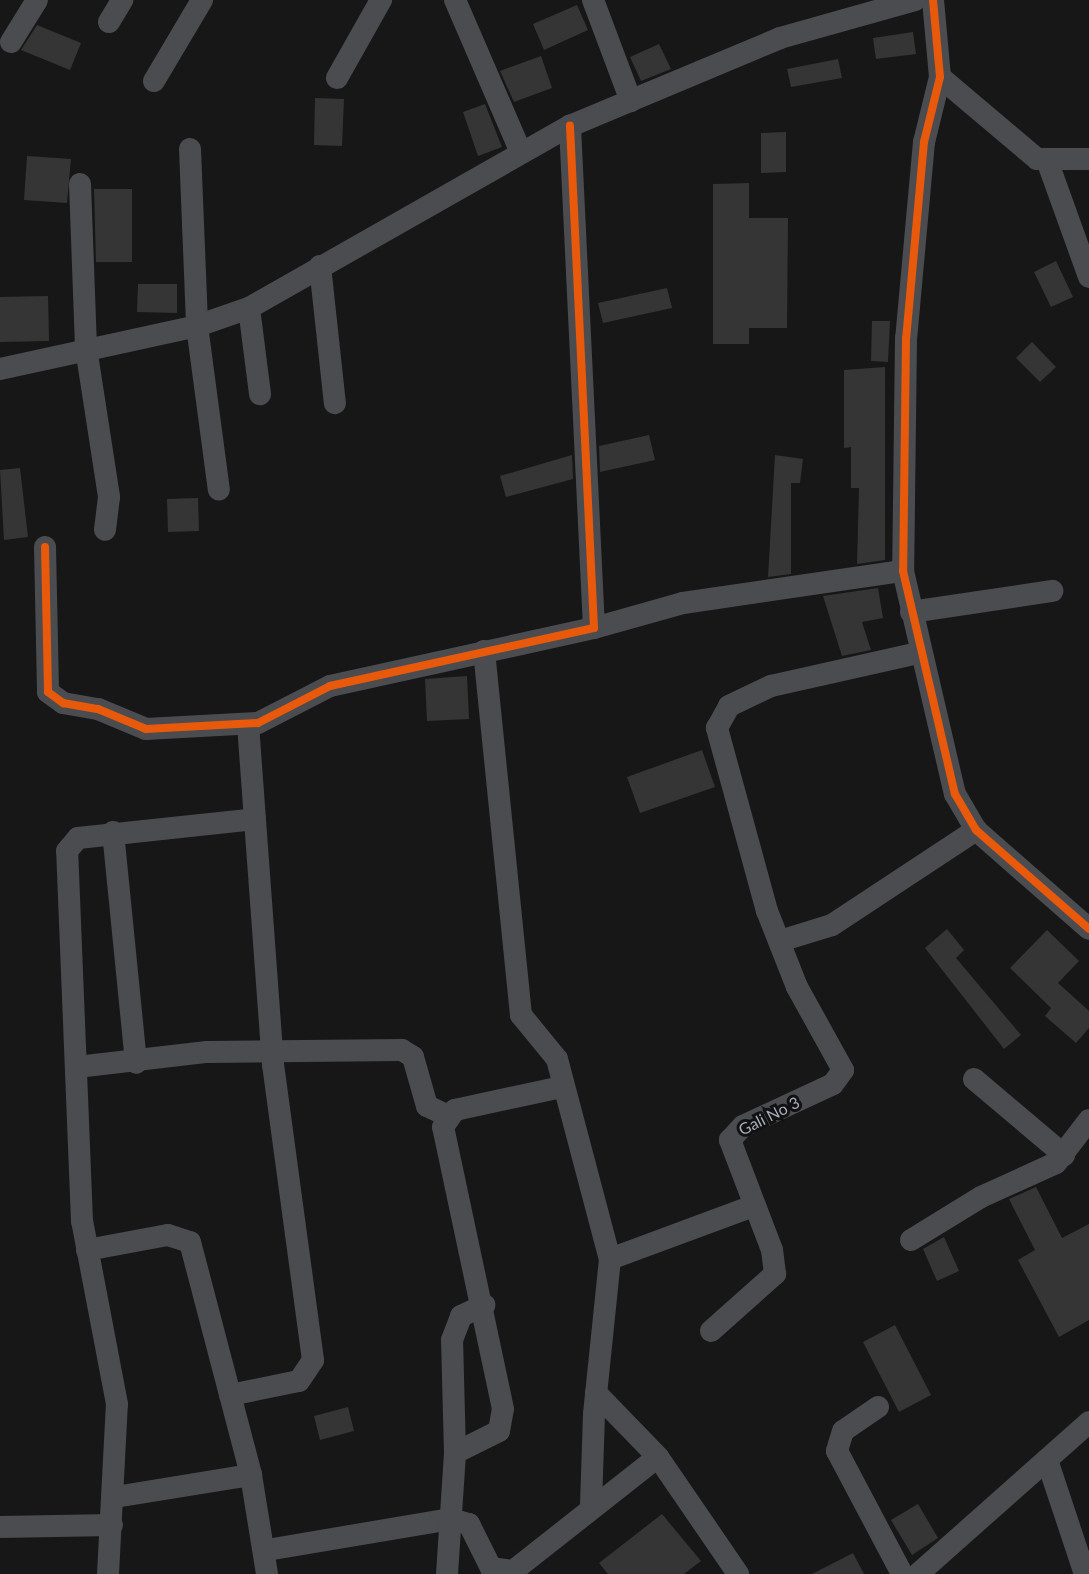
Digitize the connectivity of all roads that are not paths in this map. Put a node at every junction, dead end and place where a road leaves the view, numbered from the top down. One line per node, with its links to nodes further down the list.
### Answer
1 (37, 0): 10 (street)
2 (122, 0): 9 (street)
3 (202, 0): 13 (street)
4 (381, 0): 12 (street)
5 (455, 0): 17 (street)
6 (593, 0): 14 (street)
7 (915, 0): 14 (street)
8 (933, 0): 11 (street)
9 (109, 22)
10 (11, 42)
11 (940, 77): 19 (street); 32 (street)
12 (337, 78)
13 (154, 81)
14 (631, 101): 15 (street)
15 (570, 126): 17 (street); 35 (street)
16 (190, 149): 24 (street)
17 (520, 150): 21 (street)
18 (1089, 159): 19 (street)
19 (1048, 163): 22 (street)
20 (80, 184): 25 (street)
21 (320, 266): 23 (street); 28 (street)
22 (1089, 277)
23 (249, 308): 24 (street); 27 (street)
24 (197, 326): 25 (street); 29 (street)
25 (86, 348): 26 (street); 30 (street)
26 (0, 369)
27 (260, 394)
28 (335, 403)
29 (219, 490)
30 (105, 530)
31 (45, 547): 38 (street)
32 (903, 571): 34 (street); 35 (street)
33 (1052, 591): 34 (street)
34 (911, 612): 37 (street)
35 (594, 628): 36 (street)
36 (484, 651): 38 (street); 48 (street)
37 (920, 653): 40 (street); 43 (street)
38 (248, 724): 39 (street)
39 (255, 819): 41 (street); 44 (street)
40 (976, 830): 42 (street); 43 (street)
41 (113, 832): 45 (street); 46 (street)
42 (1089, 929)
43 (780, 942): 52 (street, Gali No 3)
44 (272, 1049): 45 (street); 49 (street); 59 (street)
45 (136, 1063): 46 (street)
46 (77, 1067): 54 (street)
47 (974, 1079): 51 (street)
48 (561, 1087): 49 (street); 55 (street)
49 (448, 1116): 56 (street)
50 (1089, 1120): 51 (street)
51 (1064, 1155): 53 (street)
52 (753, 1206): 55 (street); 57 (street)
53 (911, 1240)
54 (87, 1250): 59 (street); 66 (street)
55 (610, 1259): 58 (street)
56 (484, 1305): 62 (street); 62 (street)
57 (711, 1331)
58 (596, 1393): 63 (street); 67 (street)
59 (230, 1395): 65 (street)
60 (878, 1407): 78 (street)
61 (1089, 1422): 64 (street)
62 (455, 1453): 68 (street)
63 (658, 1457): 67 (street); 77 (street)
64 (1047, 1460): 72 (street); 79 (street)
65 (251, 1474): 66 (street); 71 (street)
66 (115, 1497): 69 (street)
67 (591, 1505): 73 (street)
68 (451, 1519): 71 (street); 73 (street); 76 (street)
69 (112, 1525): 70 (street); 74 (street)
70 (0, 1527)
71 (267, 1550): 75 (street)
72 (924, 1571)
73 (504, 1572)
74 (108, 1574)
75 (267, 1574)
76 (447, 1574)
77 (738, 1574)
78 (902, 1574)
79 (1085, 1574)

